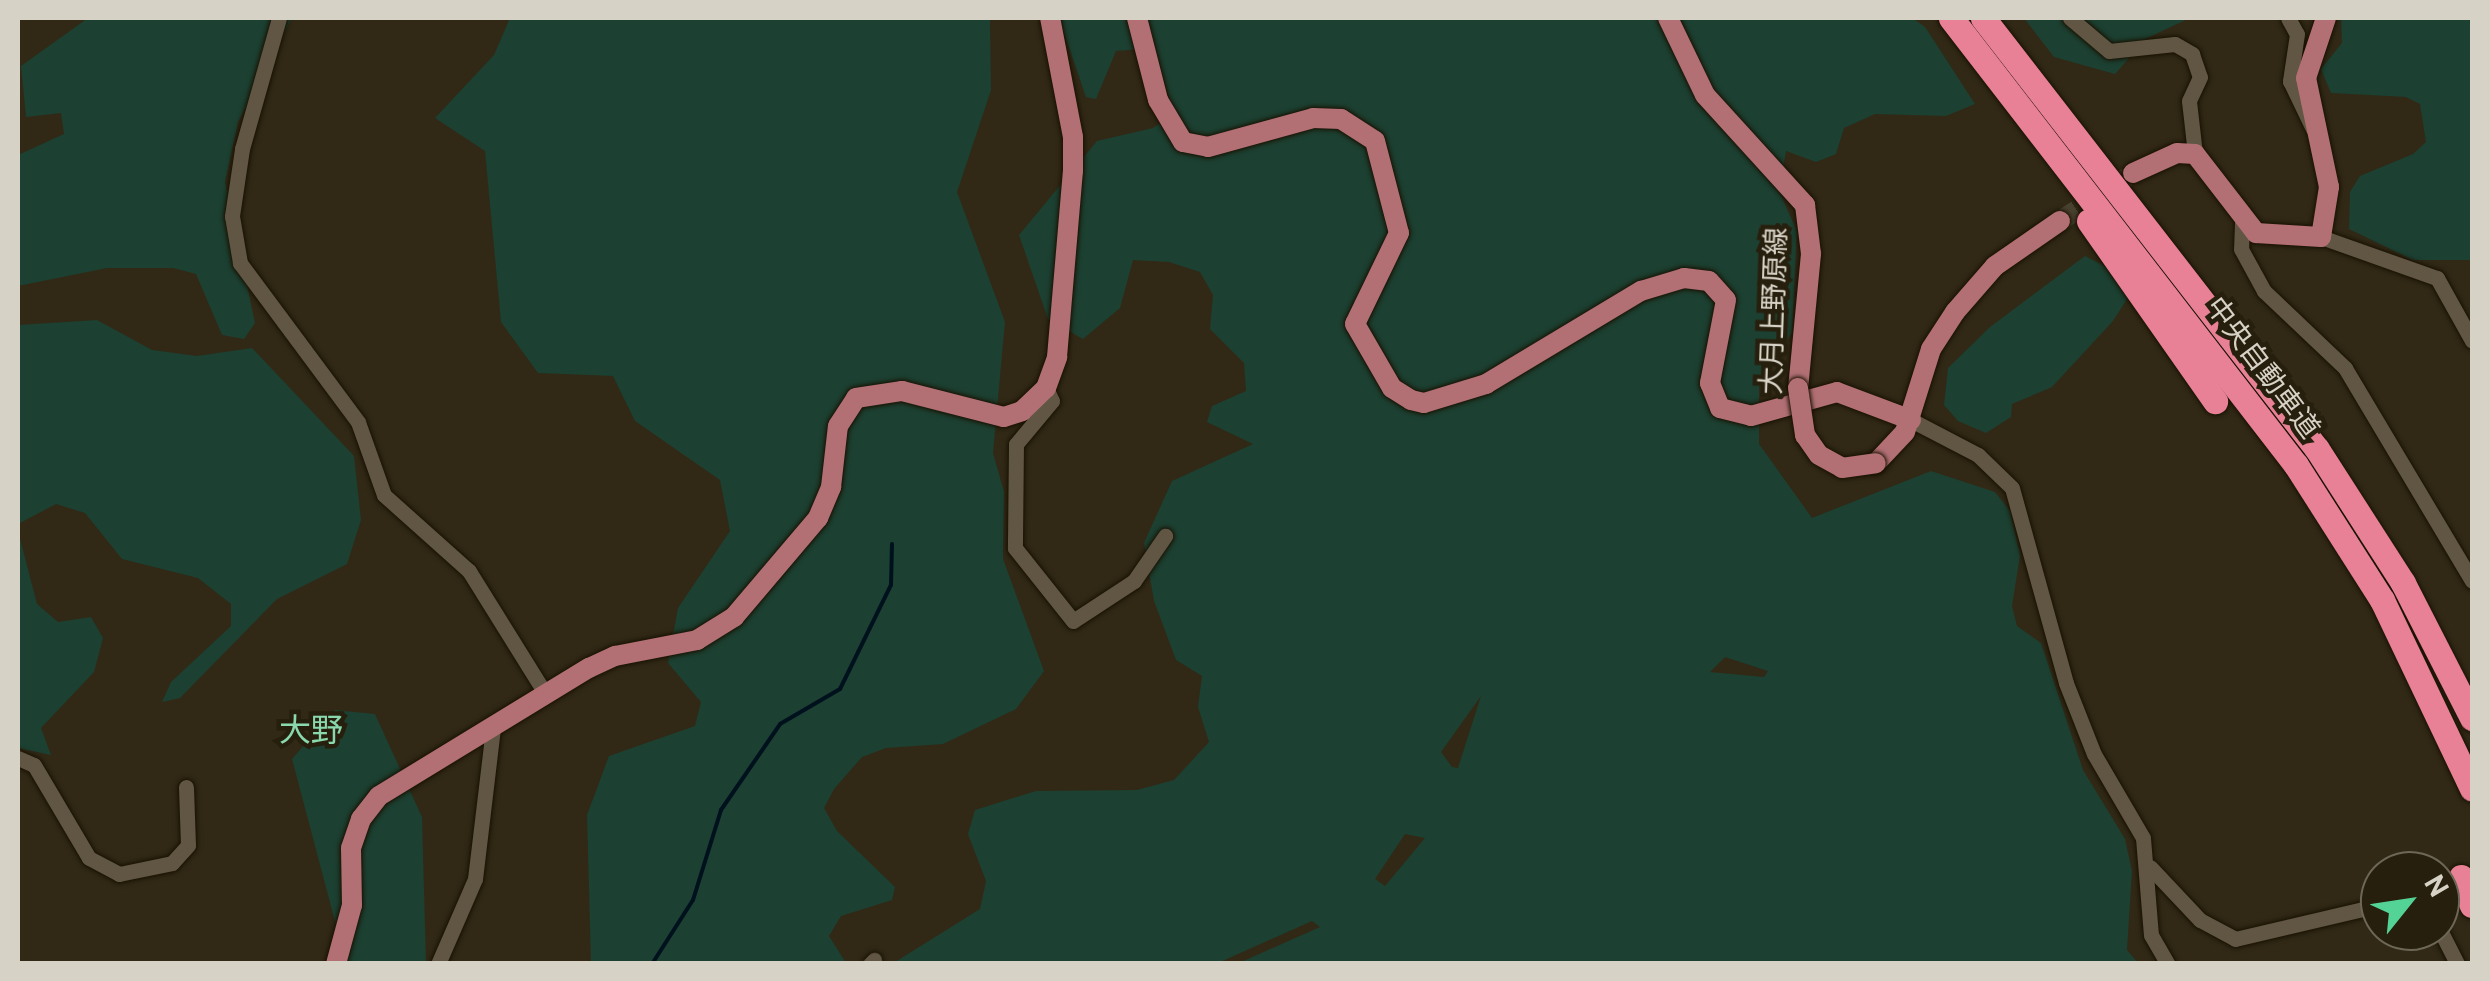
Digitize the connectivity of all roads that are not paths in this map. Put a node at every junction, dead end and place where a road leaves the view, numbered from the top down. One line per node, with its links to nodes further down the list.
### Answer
1 (279, 18): 23 (street)
2 (1050, 18): 18 (main road)
3 (1136, 18): 20 (main road)
4 (1668, 18): 20 (main road, 大月上野原線, bridge)
5 (1949, 18): 19 (highway); 28 (highway, 中央自動車道)
6 (1983, 18): 24 (highway, 中央自動車道)
7 (2070, 18): 11 (street)
8 (2288, 18): 10 (street)
9 (2326, 18): 10 (main road)
10 (2318, 135): 15 (main road)
11 (2196, 154): 12 (main road); 14 (main road)
12 (2133, 173)
13 (2060, 221): 20 (main road, 大月上野原線)
14 (2242, 222): 15 (main road); 22 (street)
15 (2320, 237): 16 (street)
16 (2467, 317): 17 (street)
17 (2472, 342)
18 (1046, 388): 21 (street); 23 (main road)
19 (2214, 402)
20 (1911, 420): 29 (street)
21 (1165, 536)
22 (2472, 581)
23 (545, 693): 25 (main road)
24 (2472, 718)
25 (493, 727): 33 (main road); 34 (street)
26 (18, 758): 27 (street)
27 (186, 786)
28 (2472, 790)
29 (2150, 866): 32 (street); 35 (street)
30 (2461, 877): 31 (highway)
31 (2472, 905)
32 (2360, 910)
33 (336, 964)
34 (438, 964)
35 (2168, 964)

